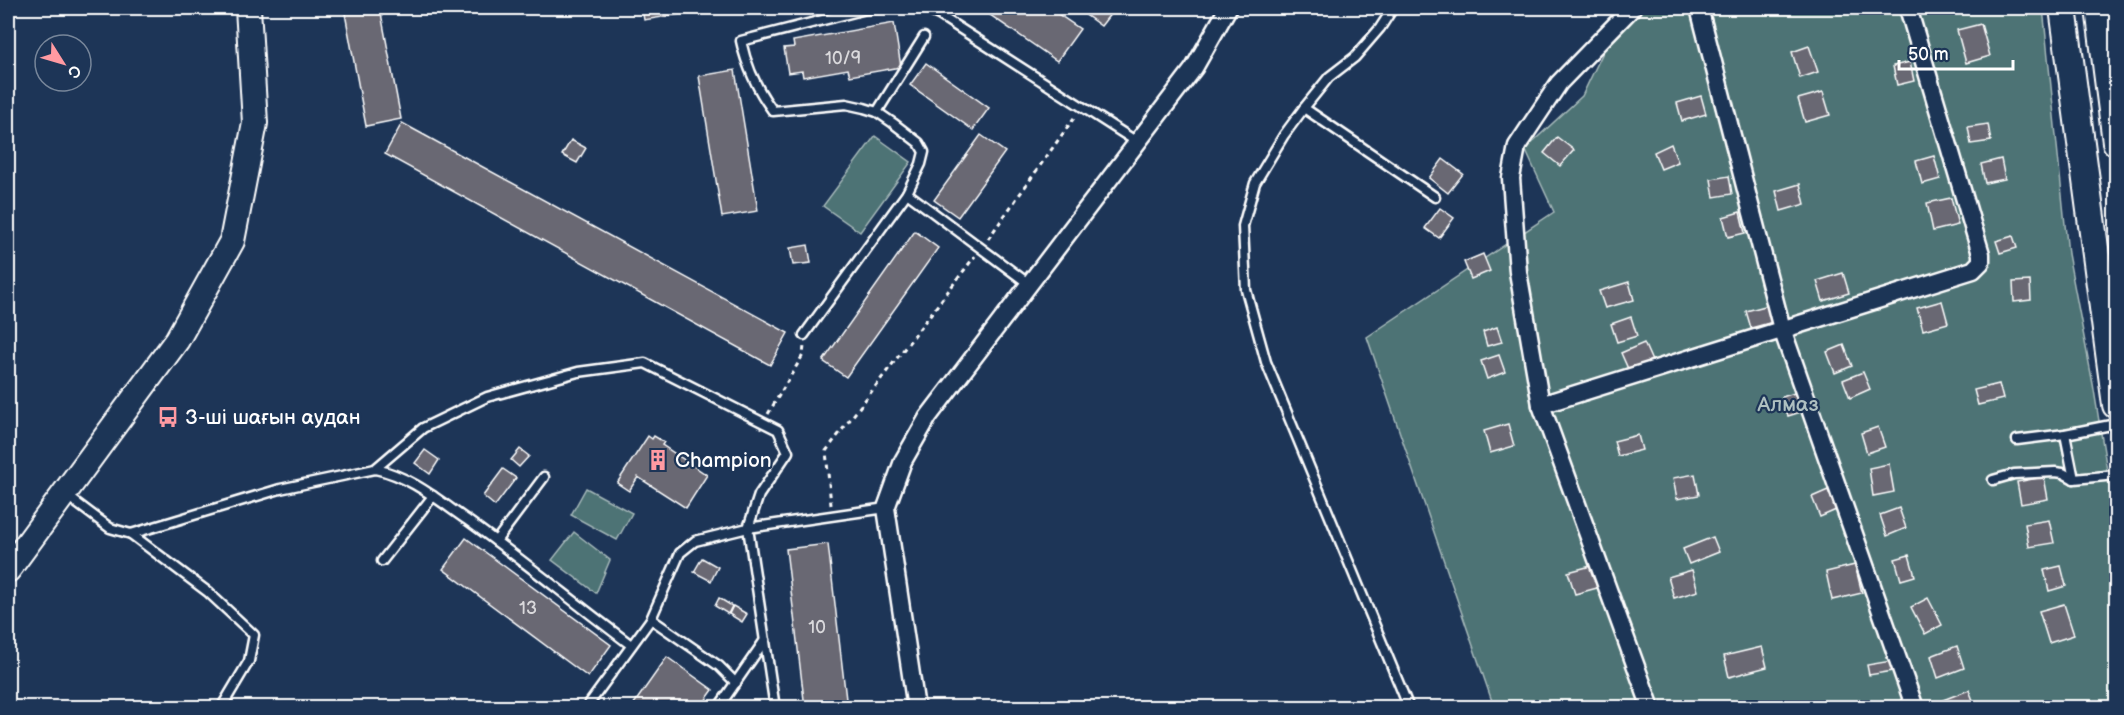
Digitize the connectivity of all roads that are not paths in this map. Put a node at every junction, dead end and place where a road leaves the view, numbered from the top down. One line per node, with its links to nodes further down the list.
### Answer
1 (248, 8): 31 (street)
2 (880, 8): 13 (lane)
3 (924, 8): 14 (lane)
4 (1228, 8): 14 (street)
5 (1393, 8): 12 (lane)
6 (1632, 8): 21 (street)
7 (1699, 8): 19 (street)
8 (1908, 8): 19 (street)
9 (2062, 8): 22 (main road)
10 (2098, 8): 15 (main road)
11 (924, 37): 13 (lane)
12 (1304, 108): 17 (lane); 48 (lane)
13 (877, 112): 16 (lane)
14 (1137, 142): 18 (street)
15 (2116, 142)
16 (907, 193): 18 (lane); 20 (lane)
17 (1435, 197)
18 (1029, 284): 33 (street)
19 (1782, 329): 21 (street); 50 (street)
20 (804, 335)
21 (1541, 405): 49 (street)
22 (2116, 405)
23 (2116, 424): 24 (lane)
24 (2065, 434): 25 (lane); 29 (lane)
25 (2017, 440)
26 (375, 469): 32 (lane); 34 (lane); 35 (lane)
27 (2116, 475): 29 (lane)
28 (544, 477): 36 (lane)
29 (2074, 478): 30 (lane)
30 (1993, 480)
31 (64, 493): 35 (lane); 38 (street)
32 (433, 496): 36 (lane); 37 (lane)
33 (886, 508): 34 (lane); 47 (street)
34 (748, 528): 39 (lane); 40 (lane)
35 (131, 534): 43 (lane)
36 (496, 541): 41 (lane)
37 (382, 561)
38 (8, 570)
39 (651, 619): 41 (lane); 42 (lane)
40 (765, 640): 42 (lane); 46 (lane)
41 (631, 645): 44 (lane)
42 (736, 683): 45 (lane)
43 (221, 708)
44 (586, 708)
45 (718, 708)
46 (775, 708)
47 (916, 708)
48 (1409, 708)
49 (1651, 708)
50 (1915, 708)

